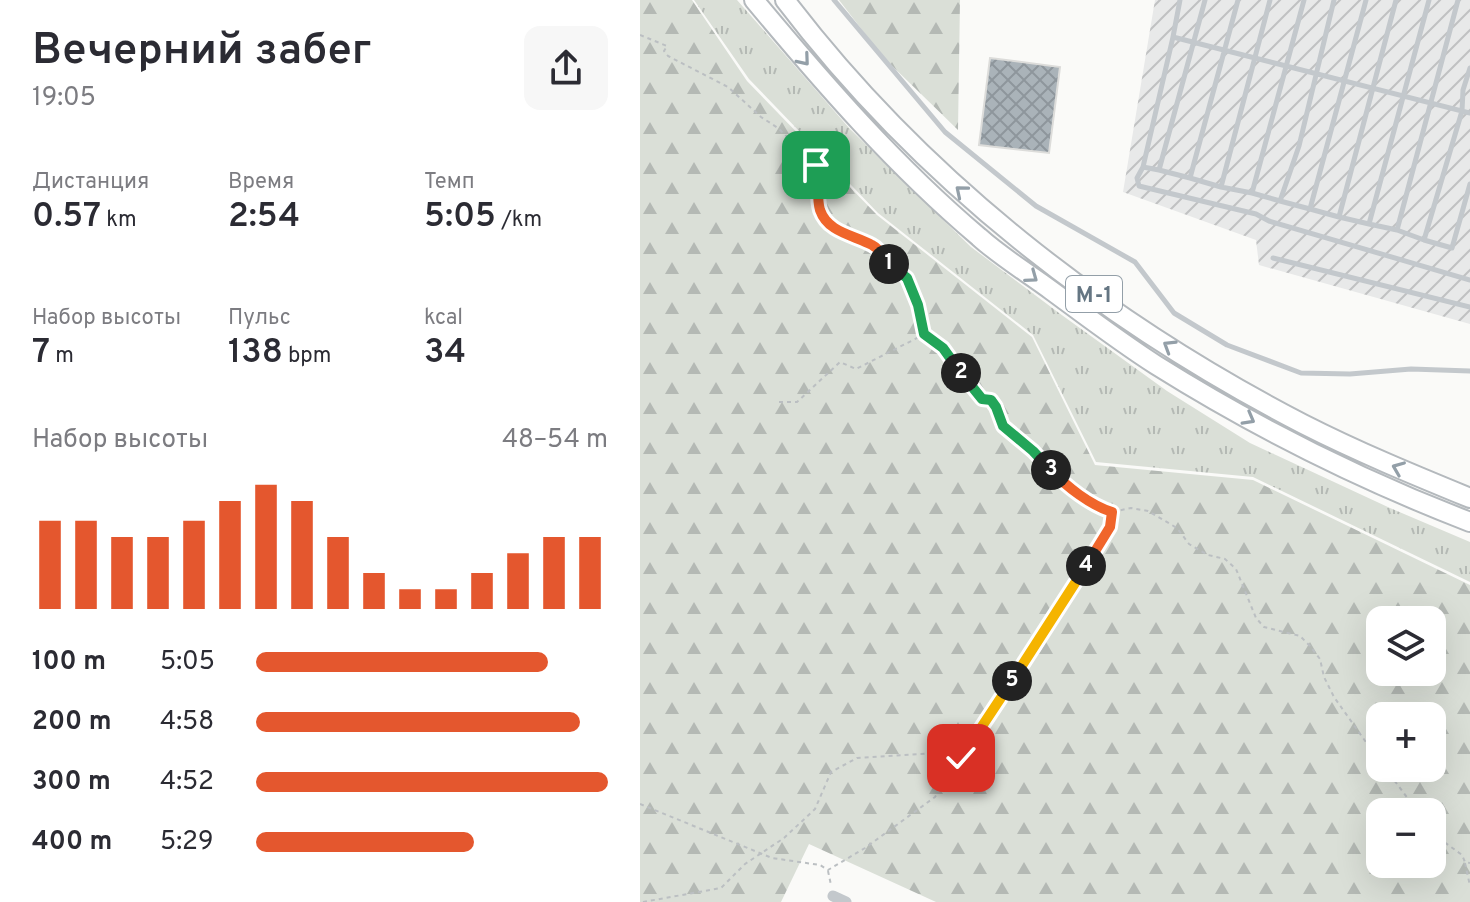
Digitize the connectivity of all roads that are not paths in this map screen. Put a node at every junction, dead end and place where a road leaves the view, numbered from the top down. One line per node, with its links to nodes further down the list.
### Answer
1 (754, 0): 44 (highway, М-1, one-way to 44)
2 (785, 0): 43 (highway, М-1, one-way to 2)
3 (834, 0): 42 (lane)
4 (1180, 0): 14 (lane)
5 (1205, 0): 15 (lane)
6 (1238, 0): 16 (lane)
7 (1270, 0): 17 (lane)
8 (1304, 0): 18 (lane)
9 (1334, 0): 20 (lane)
10 (1366, 0): 21 (lane)
11 (1396, 0): 22 (lane)
12 (1429, 0): 23 (lane)
13 (1458, 0): 24 (lane)
14 (1173, 37): 15 (lane); 27 (lane)
15 (1193, 42): 16 (lane); 28 (lane)
16 (1224, 50): 17 (lane); 29 (lane)
17 (1256, 58): 18 (lane); 31 (lane)
18 (1287, 66): 20 (lane); 32 (lane)
19 (1470, 68): 25 (lane)
20 (1315, 73): 21 (lane); 33 (lane)
21 (1345, 81): 22 (lane); 34 (lane)
22 (1374, 89): 23 (lane); 35 (lane)
23 (1403, 96): 24 (lane); 36 (lane)
24 (1431, 103): 25 (lane); 37 (lane)
25 (1462, 111): 26 (lane); 38 (lane)
26 (1470, 113)
27 (1143, 167): 28 (lane); 40 (lane)
28 (1159, 170): 29 (lane)
29 (1190, 178): 31 (lane)
30 (1470, 184): 38 (lane)
31 (1221, 187): 32 (lane)
32 (1252, 193): 33 (lane)
33 (1280, 201): 34 (lane)
34 (1310, 209): 35 (lane)
35 (1339, 217): 36 (lane)
36 (1369, 224): 37 (lane)
37 (1397, 230): 38 (lane)
38 (1424, 240)
39 (1273, 258): 41 (lane)
40 (1470, 280)
41 (1470, 307)
42 (1470, 371)
43 (1470, 498)
44 (1470, 522)
45 (833, 896): 46 (street)
46 (846, 902)

